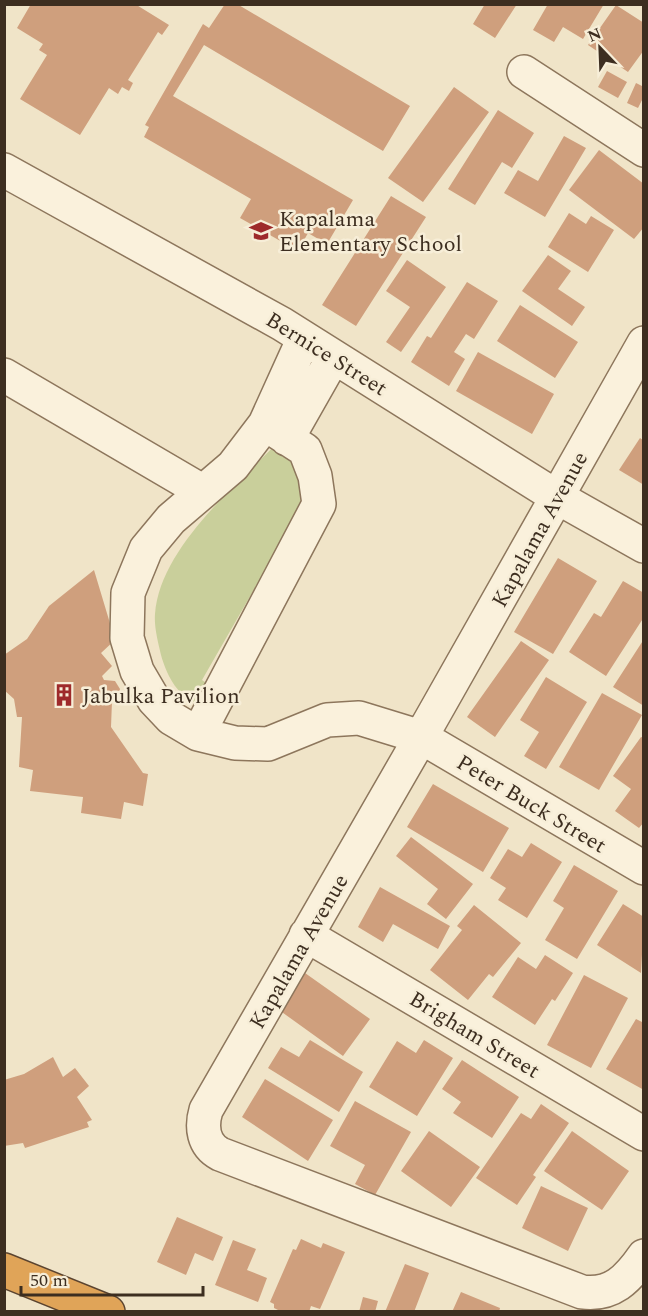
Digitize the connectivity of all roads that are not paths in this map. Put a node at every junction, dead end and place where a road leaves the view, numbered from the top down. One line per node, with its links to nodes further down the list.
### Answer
1 (525, 72): 2 (street)
2 (644, 150)
3 (4, 170): 4 (street, Bernice Street)
4 (304, 338): 6 (street, Bernice Street); 8 (street)
5 (644, 343): 10 (street, Kapalama Avenue)
6 (333, 357): 8 (street); 10 (street, Bernice Street)
7 (4, 375): 9 (street)
8 (276, 432): 9 (street, Peter Buck Street); 12 (street)
9 (202, 491): 12 (street, Peter Buck Street)
10 (557, 497): 11 (street, Bernice Street); 13 (street, Kapalama Avenue)
11 (644, 546)
12 (198, 734): 13 (street, Peter Buck Street)
13 (421, 737): 14 (street, Peter Buck Street); 15 (street, Kapalama Avenue)
14 (644, 868)
15 (306, 935): 16 (street, Brigham Street); 17 (street, Kapalama Avenue)
16 (644, 1134)
17 (644, 1256)
18 (4, 1270): 19 (highway)
19 (108, 1311)

